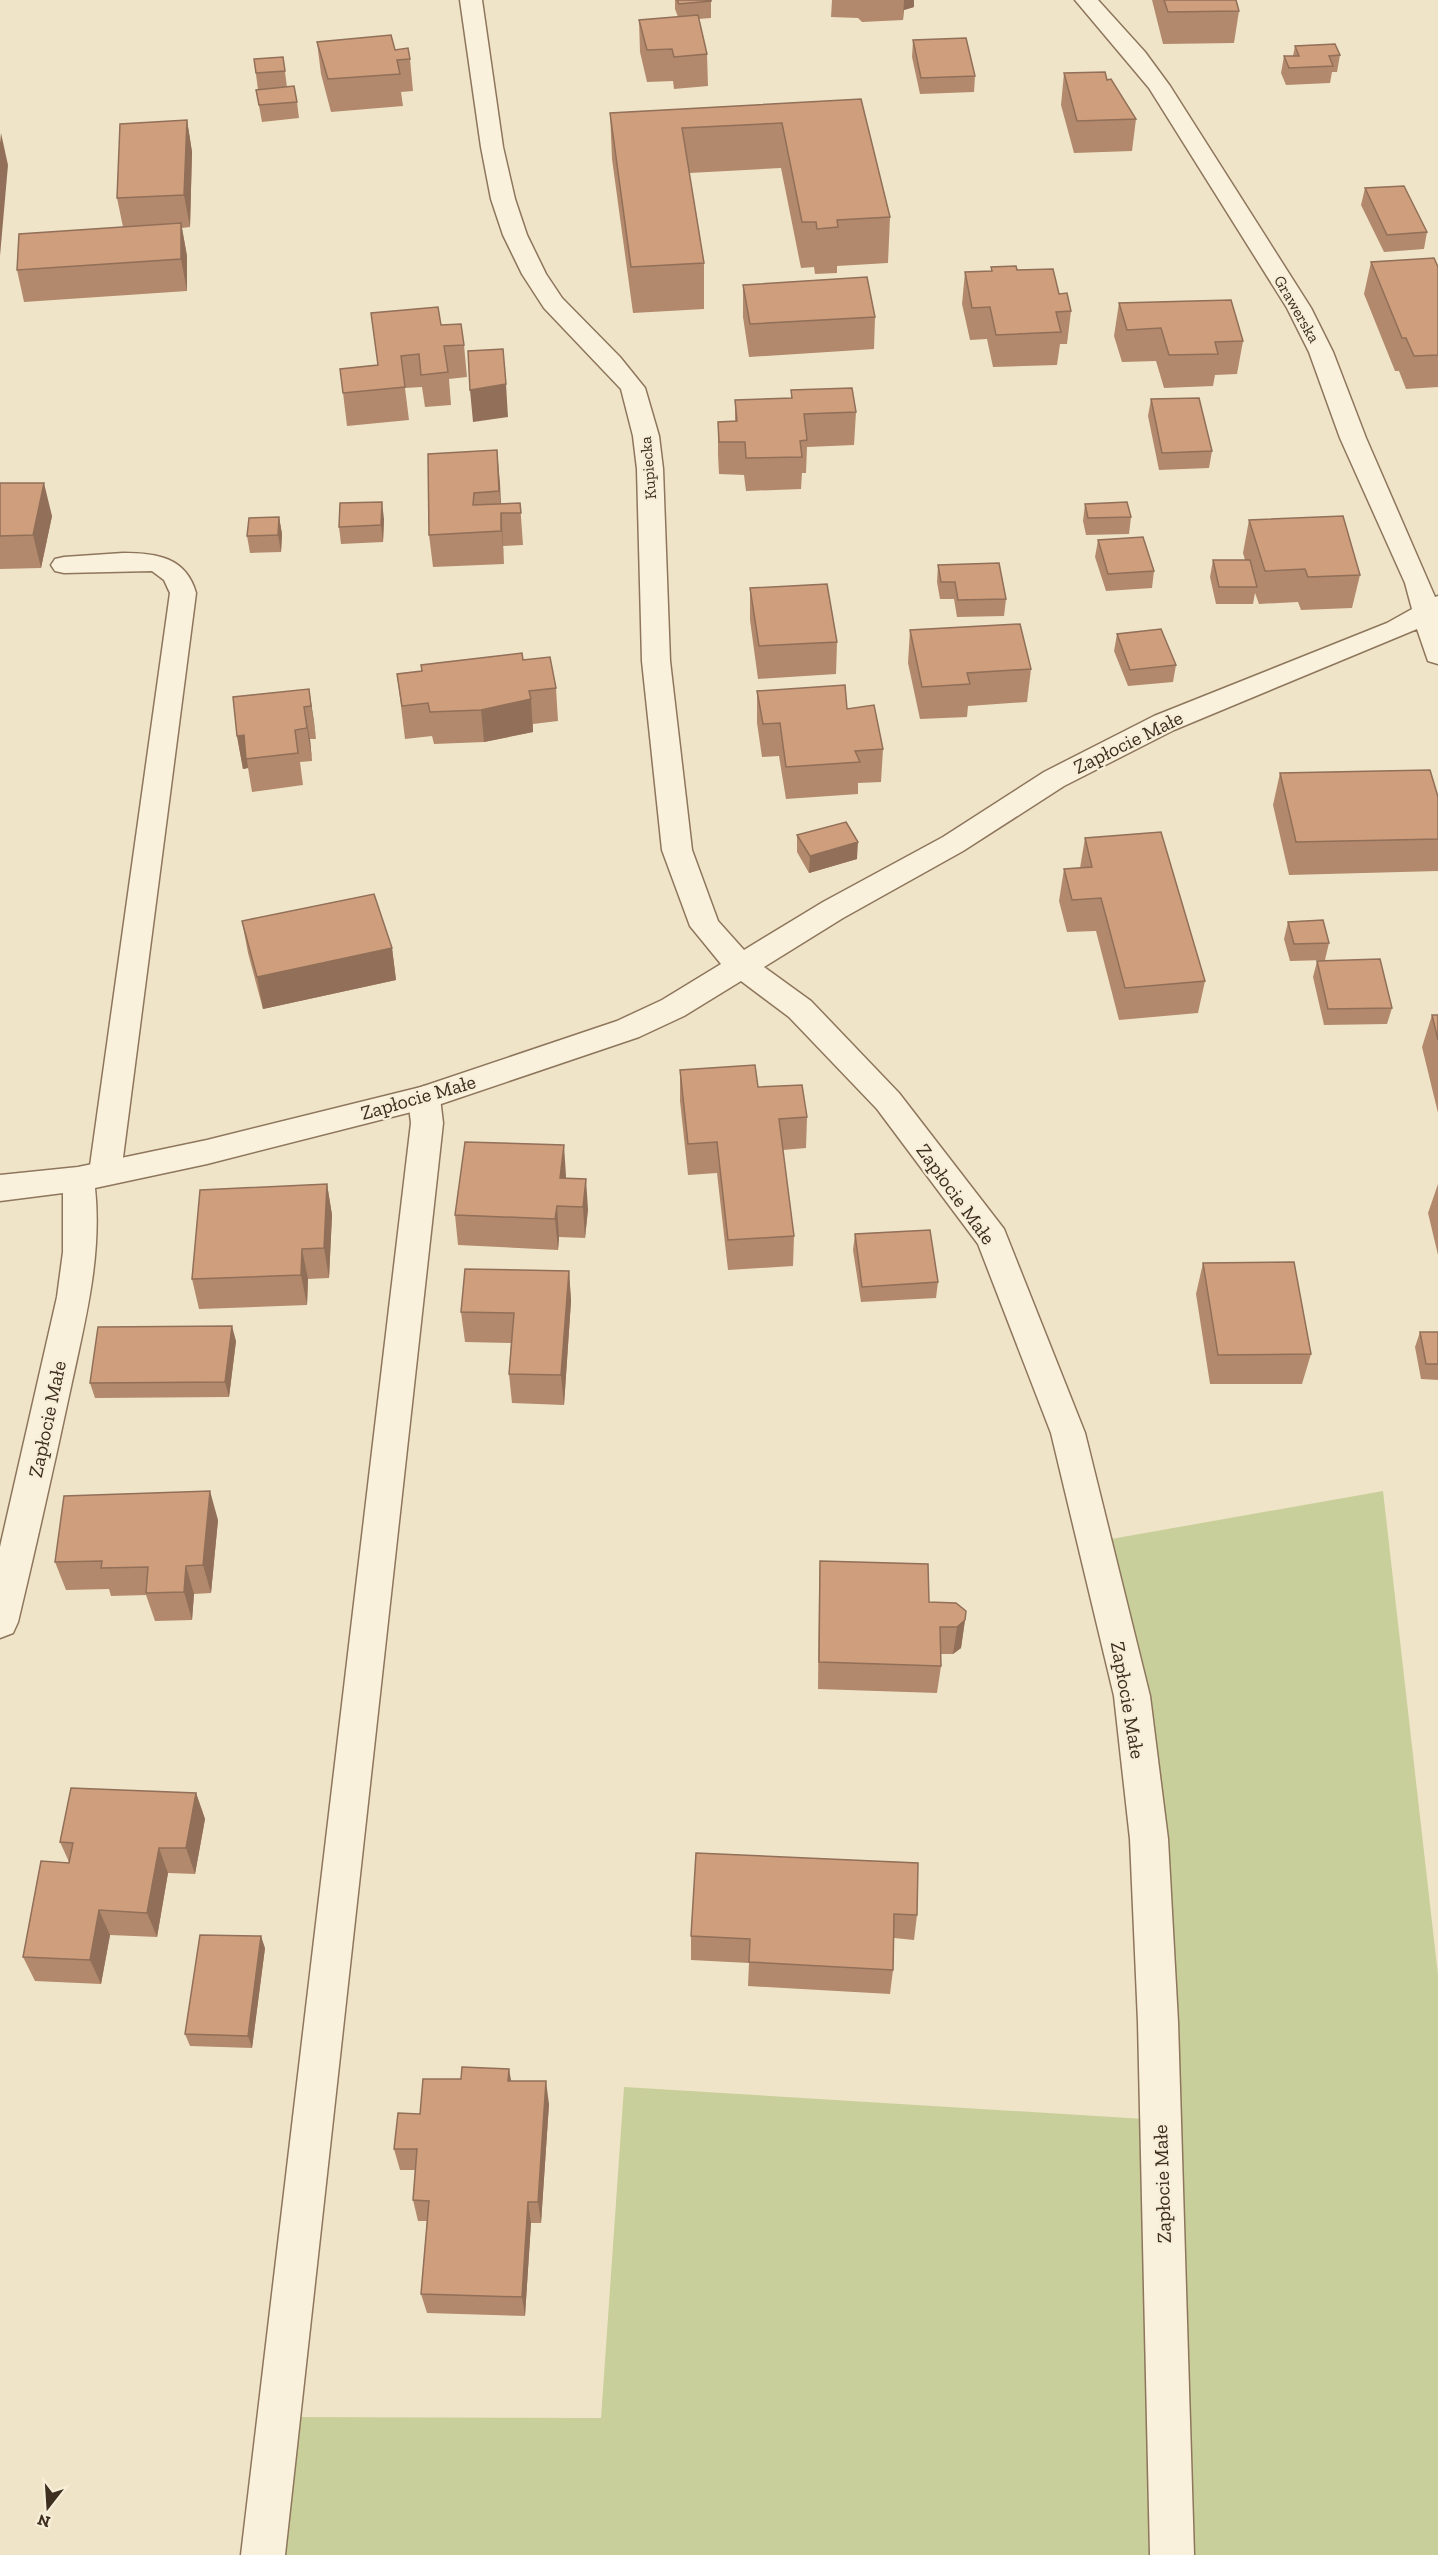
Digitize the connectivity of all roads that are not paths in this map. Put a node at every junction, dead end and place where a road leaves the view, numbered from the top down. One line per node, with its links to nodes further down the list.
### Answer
1 (471, 0): 6 (street, Kupiecka)
2 (1086, 0): 4 (street, Grawerska)
3 (64, 565): 8 (street)
4 (1431, 608): 5 (street, Grawerska); 6 (street, Zapłocie Małe)
5 (1438, 656)
6 (740, 965): 7 (street, Zapłocie Małe); 12 (street, Zapłocie Małe)
7 (424, 1098): 8 (street, Zapłocie Małe); 11 (street)
8 (91, 1176): 9 (street, Zapłocie Małe); 10 (street, Zapłocie Małe)
9 (0, 1188)
10 (0, 1622)
11 (263, 2555)
12 (1172, 2555)

